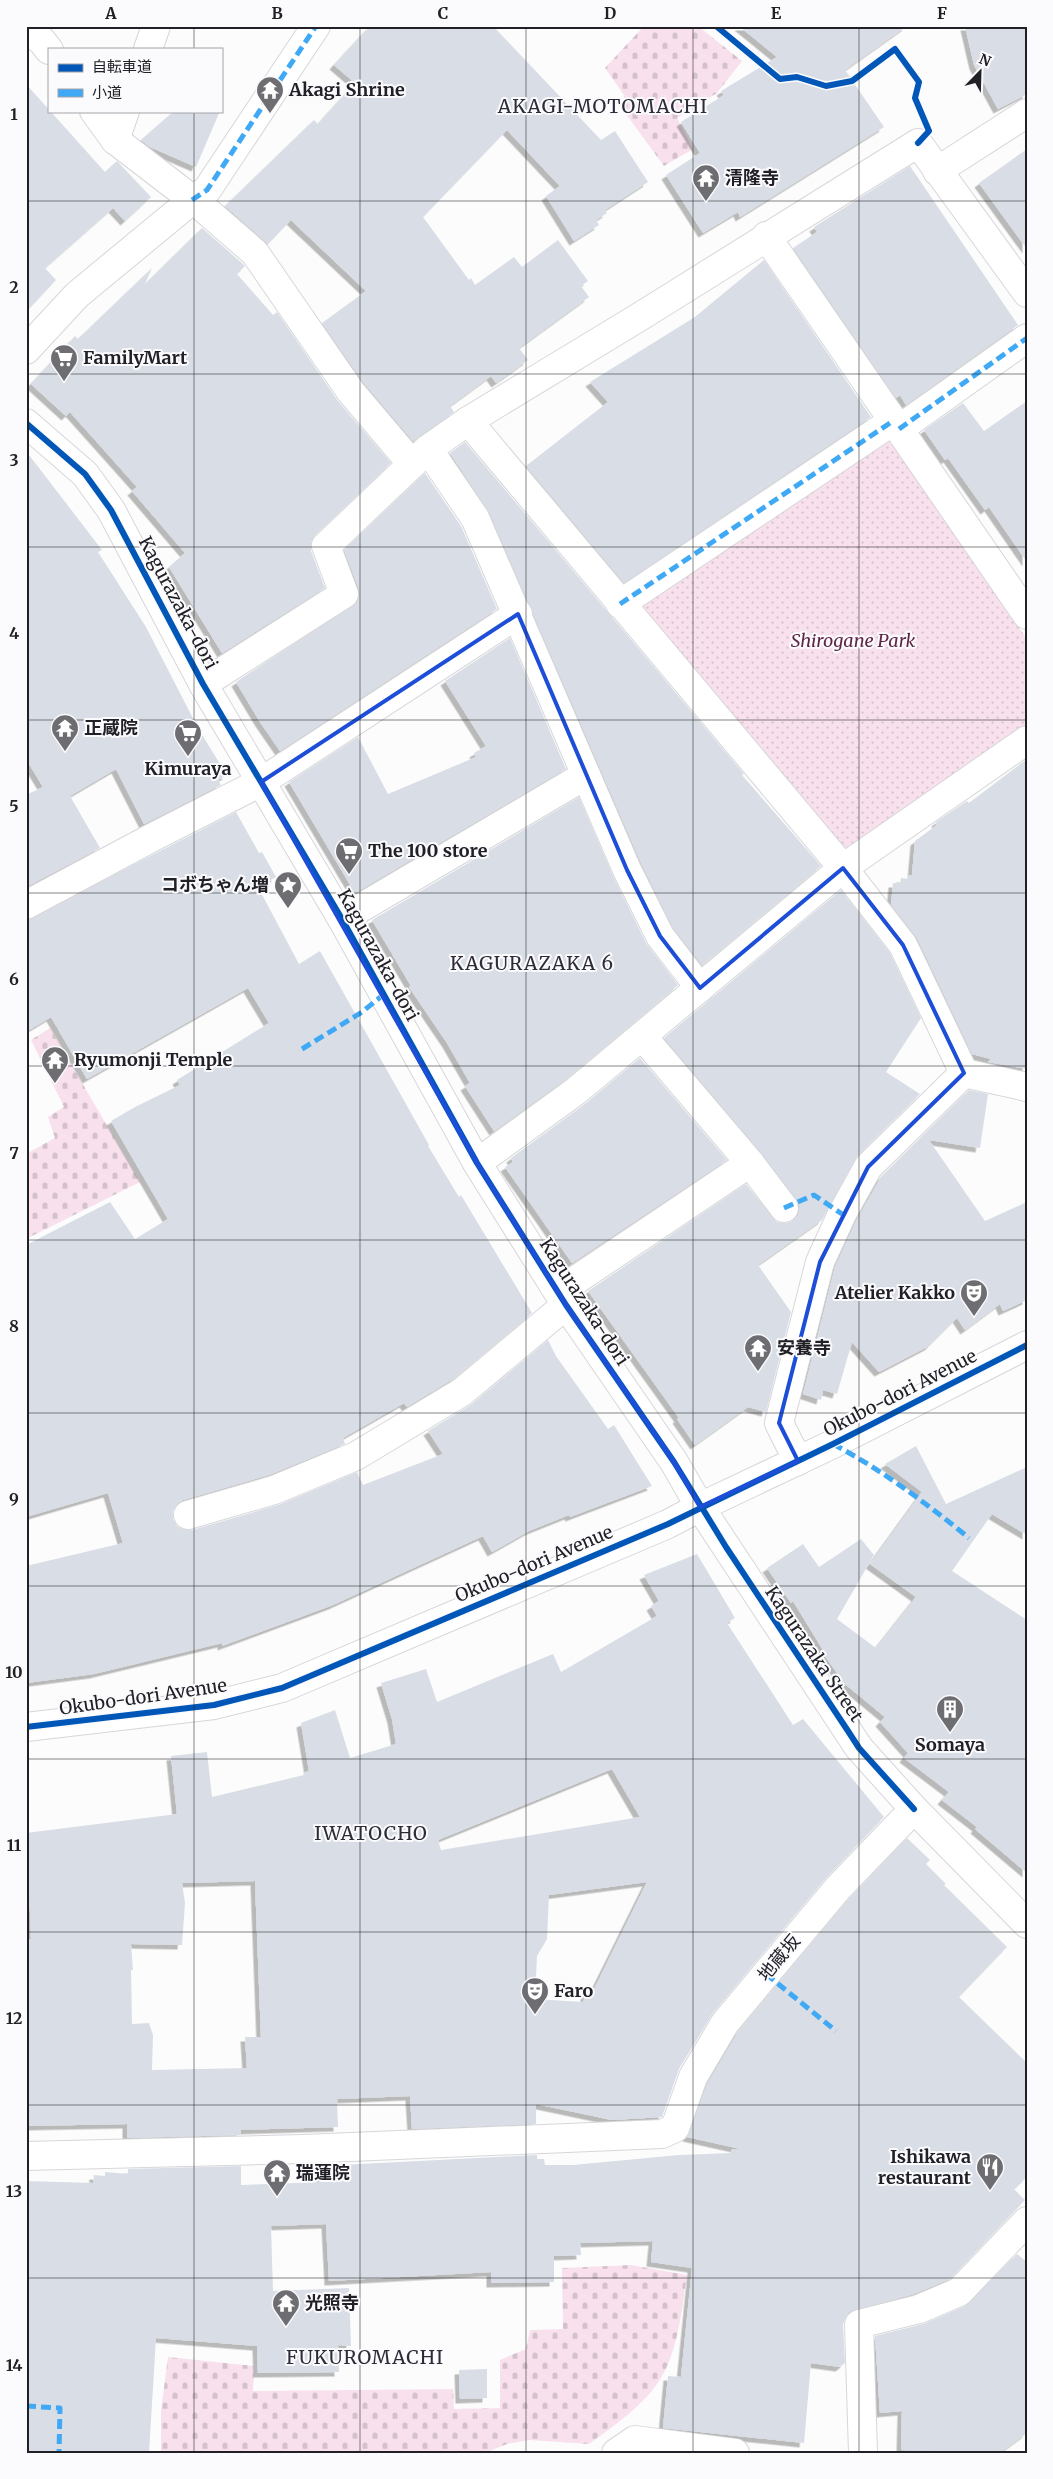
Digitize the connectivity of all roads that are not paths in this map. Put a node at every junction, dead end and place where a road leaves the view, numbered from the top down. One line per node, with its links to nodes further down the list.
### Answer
1 (156, 26): 4 (street)
2 (316, 26): 11 (street)
3 (26, 29): 5 (street)
4 (148, 48)
5 (48, 49)
6 (95, 112): 9 (street)
7 (125, 112): 9 (street)
8 (1027, 113): 10 (street)
9 (115, 140): 11 (street)
10 (937, 170): 12 (street); 13 (street)
11 (192, 200): 15 (street); 19 (street)
12 (766, 236): 16 (street); 18 (street)
13 (1027, 293)
14 (1027, 338): 18 (street)
15 (26, 350)
16 (468, 421): 19 (street); 20 (street)
17 (26, 423): 23 (street, Kagurazaka-dori)
18 (896, 425): 20 (street); 22 (street)
19 (420, 456): 21 (street); 23 (street)
20 (620, 604): 27 (street)
21 (518, 614): 25 (street); 26 (street)
22 (1027, 615)
23 (203, 684): 26 (street, Kagurazaka-dori)
24 (1027, 740): 27 (street)
25 (586, 775): 29 (street); 30 (street)
26 (261, 782): 28 (street); 29 (street, Kagurazaka-dori)
27 (843, 868): 30 (street); 32 (street)
28 (26, 905)
29 (342, 919): 34 (street, Kagurazaka-dori)
30 (700, 988): 31 (street)
31 (642, 1036): 34 (street); 35 (street)
32 (964, 1073): 33 (street); 39 (street)
33 (1027, 1088)
34 (477, 1163): 37 (street, Kagurazaka-dori)
35 (750, 1163): 36 (street); 37 (street)
36 (784, 1208)
37 (562, 1299): 40 (street, Kagurazaka-dori); 41 (street)
38 (1027, 1345): 39 (street, Okubo-dori Avenue)
39 (798, 1460): 40 (street, Okubo-dori Avenue)
40 (700, 1507): 42 (street, Okubo-dori Avenue); 43 (street, Kagurazaka Street)
41 (188, 1515)
42 (26, 1727)
43 (914, 1809): 44 (street, Kagurazaka Street); 45 (street, 地蔵坂)
44 (1027, 1924)
45 (26, 2156)
46 (1027, 2221): 49 (street)
47 (616, 2453): 48 (street)
48 (735, 2453)
49 (863, 2453)

